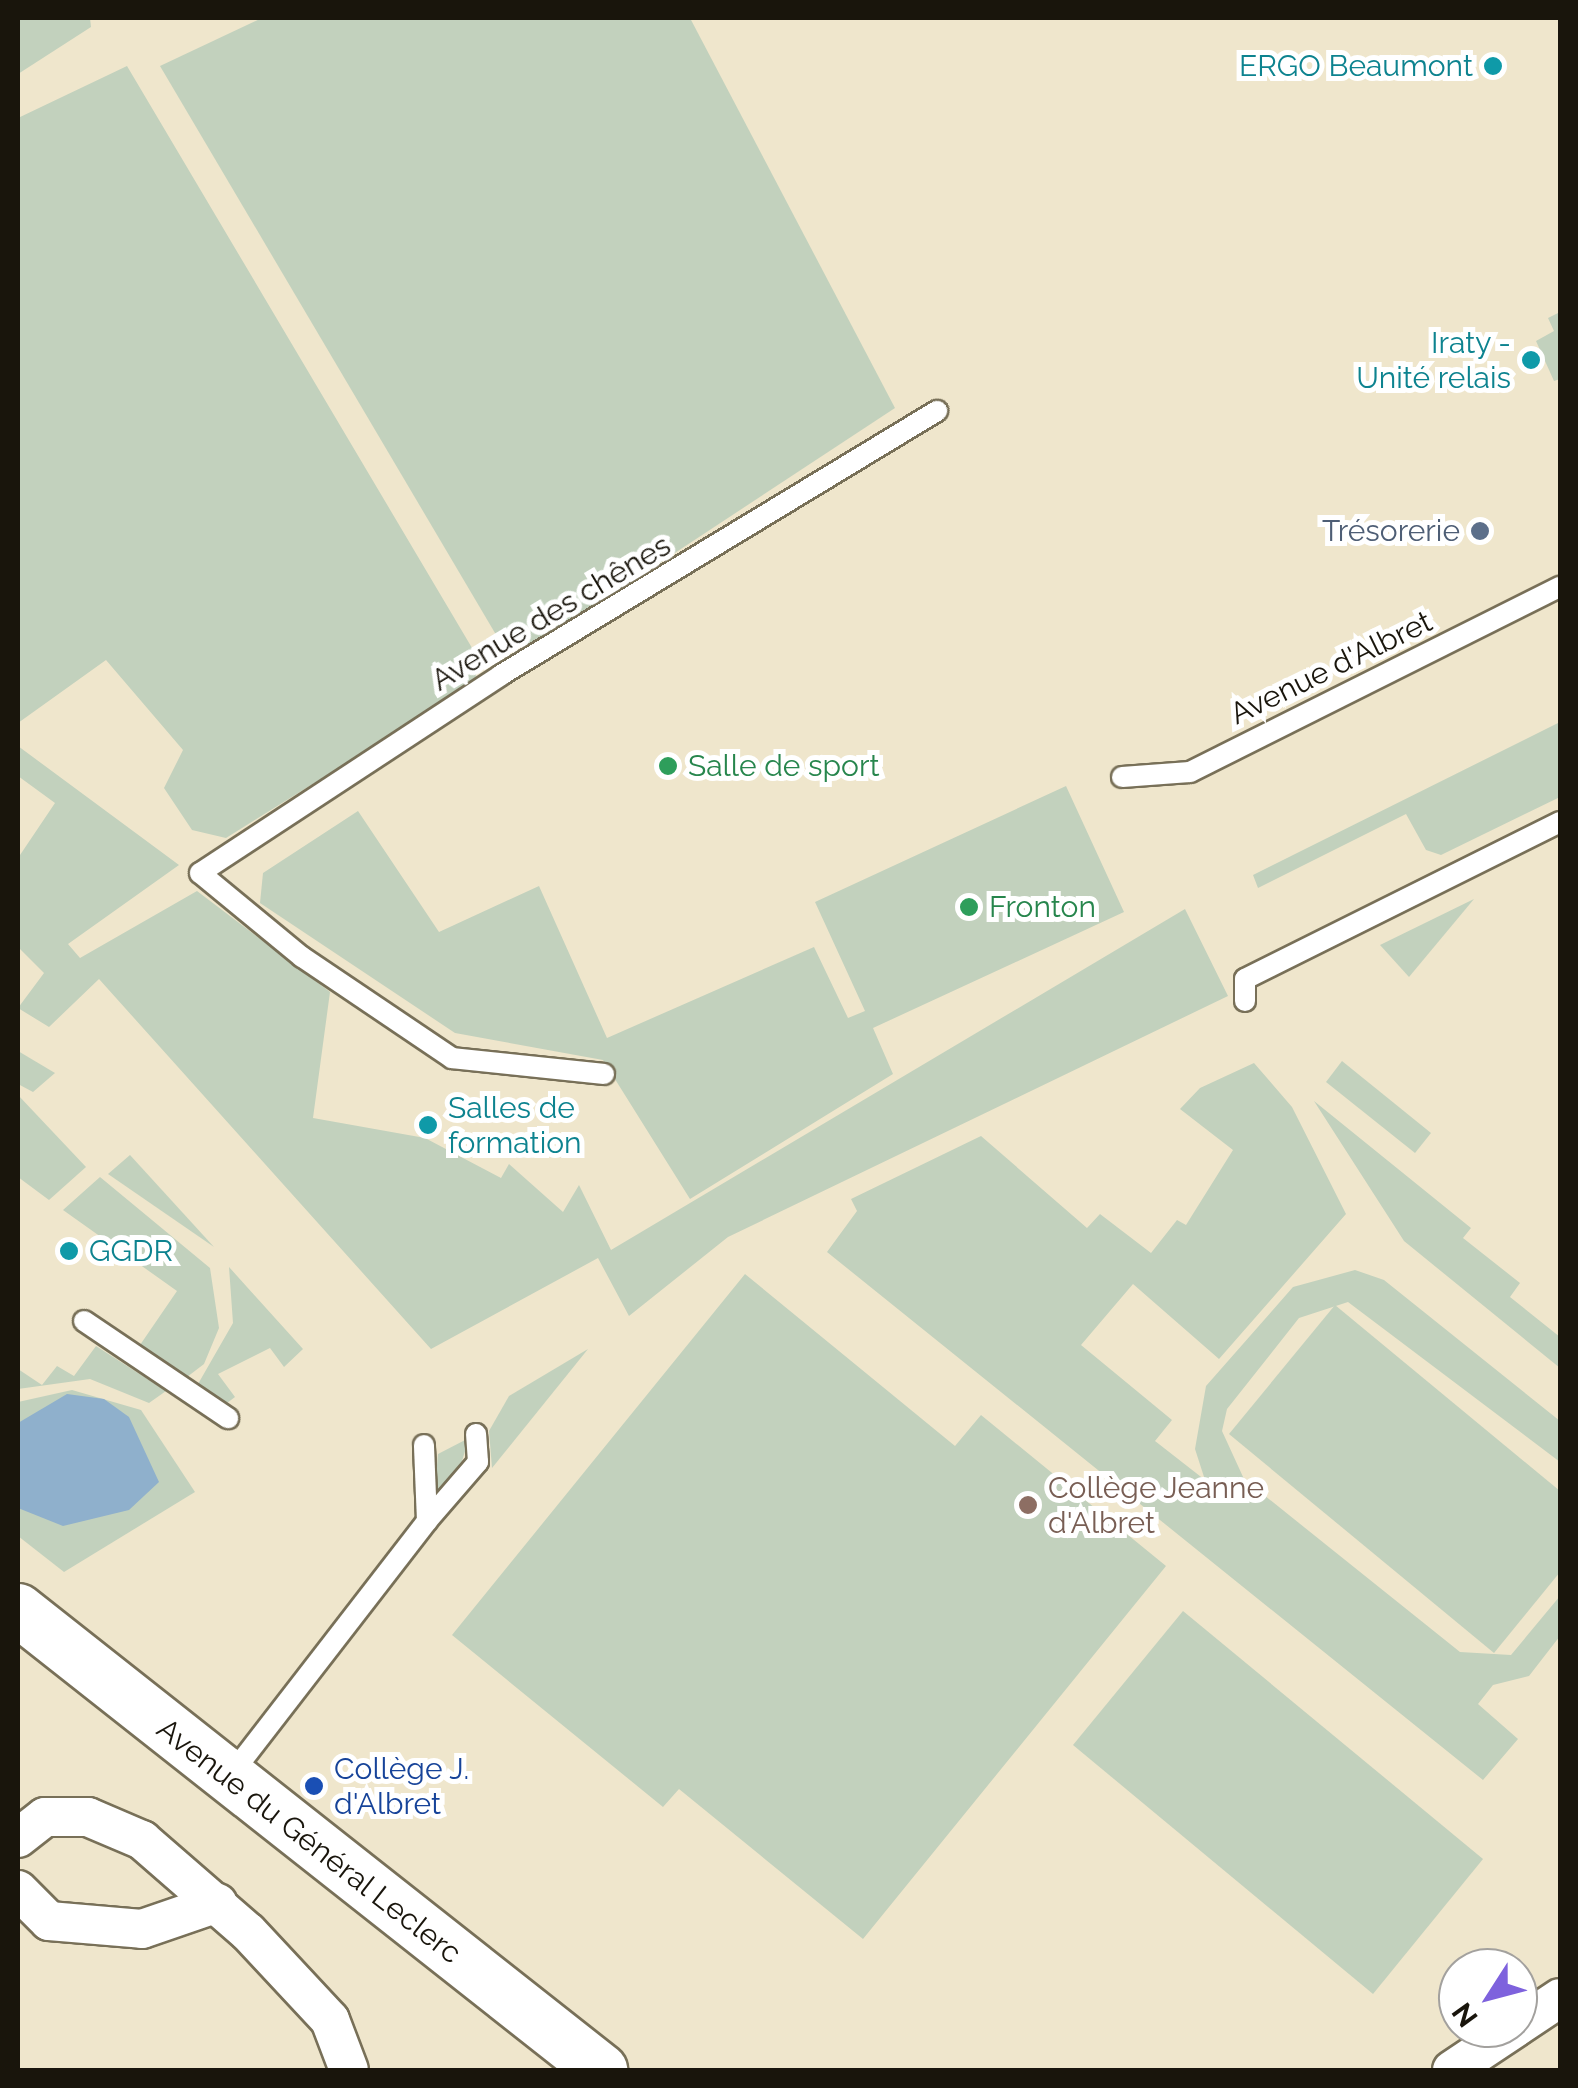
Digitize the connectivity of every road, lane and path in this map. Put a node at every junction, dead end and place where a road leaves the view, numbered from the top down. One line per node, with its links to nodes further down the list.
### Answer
1 (937, 411): 6 (lane, Avenue des chênes)
2 (1560, 588): 3 (lane, Avenue d'Albret)
3 (1122, 777)
4 (1560, 822): 5 (lane)
5 (1245, 1001)
6 (604, 1074)
7 (84, 1322): 8 (lane)
8 (228, 1418)
9 (476, 1434): 11 (lane)
10 (424, 1445): 11 (lane)
11 (427, 1521): 13 (lane)
12 (18, 1610): 13 (main road, Avenue du Général Leclerc)
13 (229, 1777): 21 (main road, Avenue du Général Leclerc)
14 (18, 1838): 16 (street)
15 (18, 1890): 16 (street)
16 (218, 1903): 20 (street)
17 (1560, 1998): 18 (street)
18 (1538, 2012)
19 (1485, 2048): 22 (street)
20 (349, 2070)
21 (601, 2070)
22 (1452, 2070)

